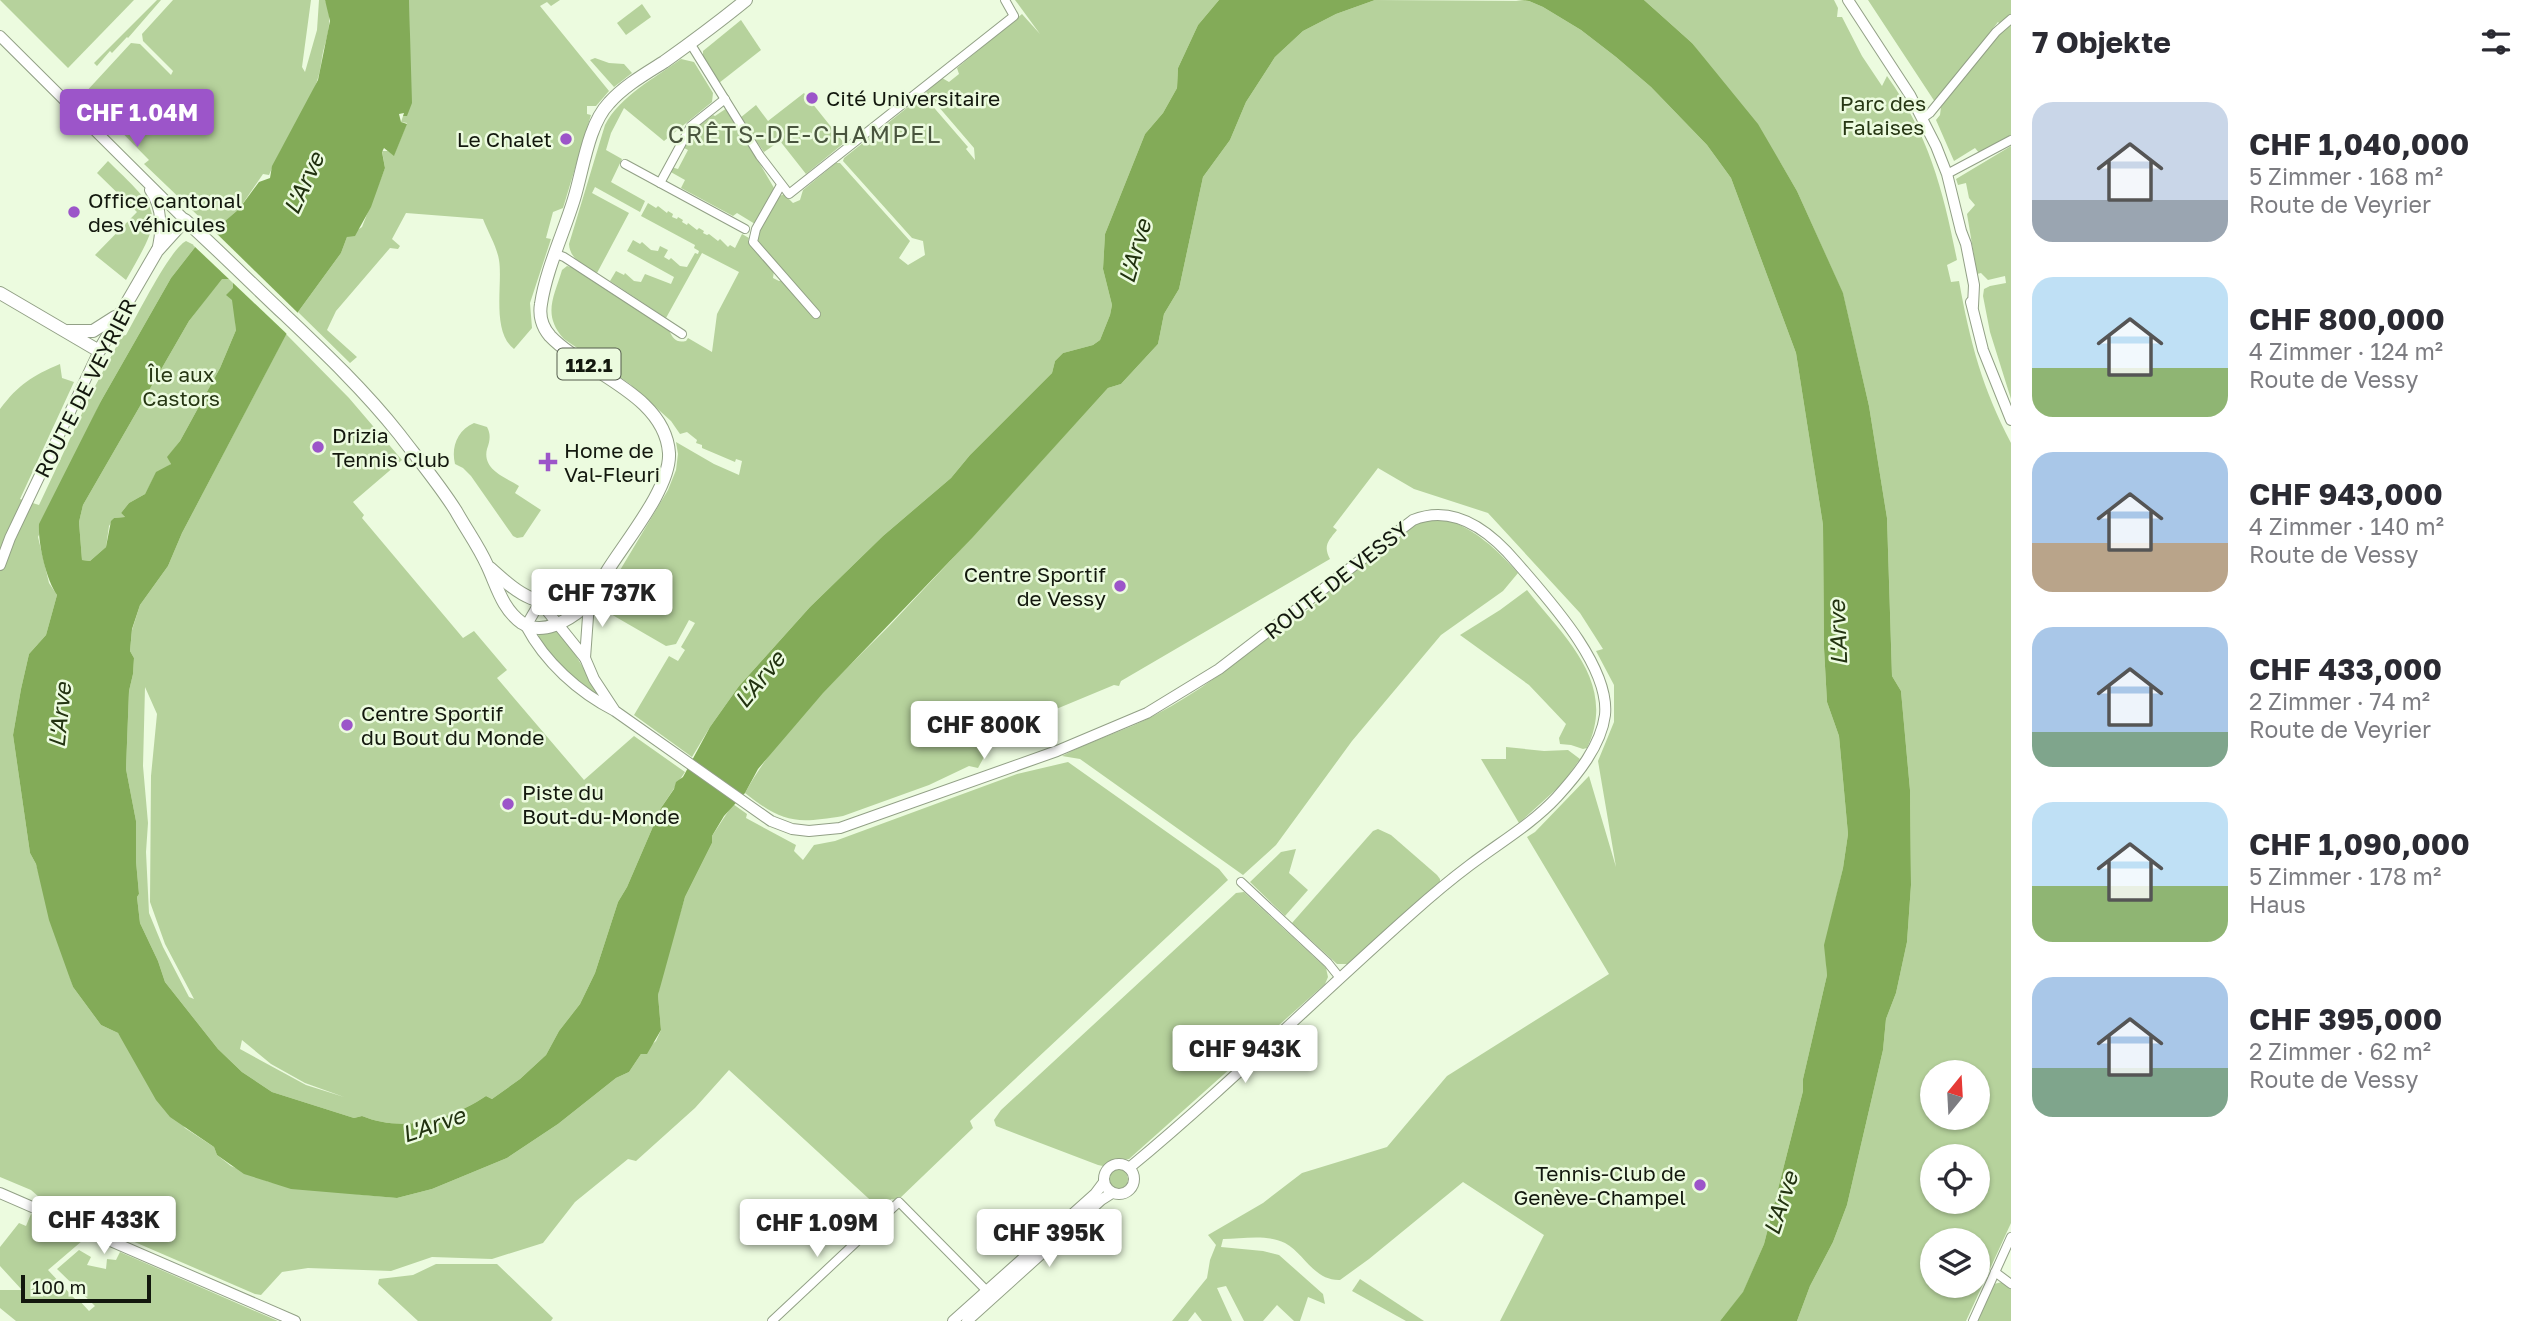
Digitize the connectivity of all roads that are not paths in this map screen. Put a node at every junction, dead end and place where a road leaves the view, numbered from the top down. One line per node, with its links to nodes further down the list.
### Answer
1 (746, 0): 6 (main road, 112.1)
2 (1005, 0): 14 (street)
3 (1848, 0): 8 (street)
4 (2011, 19): 8 (street)
5 (0, 36): 11 (street)
6 (690, 43): 7 (street); 18 (main road, 112.1)
7 (725, 99): 13 (street); 14 (street)
8 (1923, 118): 12 (street)
9 (2011, 140): 12 (street)
10 (625, 164): 13 (street)
11 (139, 173): 15 (street); 17 (street)
12 (1947, 174): 25 (street)
13 (660, 183): 16 (street)
14 (781, 185): 21 (street)
15 (185, 220): 17 (main road, ROUTE DE VEYRIER); 27 (main road)
16 (745, 229)
17 (157, 251): 20 (main road, ROUTE DE VEYRIER)
18 (556, 254): 23 (street); 28 (main road, 112.1)
19 (0, 293): 22 (main road)
20 (120, 313): 22 (main road); 24 (main road, ROUTE DE VEYRIER)
21 (816, 314)
22 (64, 330): 24 (main road)
23 (682, 334)
24 (99, 351): 26 (street, ROUTE DE VEYRIER)
25 (2011, 420)
26 (0, 565)
27 (487, 565): 29 (main road); 32 (main road)
28 (604, 575): 29 (main road, 112.1); 30 (main road, 112.1)
29 (540, 602): 31 (street); 32 (street)
30 (589, 603): 31 (main road, 112.1); 33 (street)
31 (558, 625): 32 (main road); 33 (street)
32 (526, 626): 34 (street)
33 (585, 658): 34 (street)
34 (615, 711): 36 (street, ROUTE DE VESSY)
35 (1241, 882): 36 (street)
36 (1340, 978): 37 (street, ROUTE DE VESSY)
37 (1129, 1168): 38 (street); 40 (street)
38 (1104, 1182): 40 (street); 44 (street)
39 (0, 1193): 45 (street)
40 (1112, 1193): 44 (street)
41 (2011, 1237): 42 (street)
42 (1995, 1272): 43 (street); 49 (street)
43 (2011, 1284)
44 (990, 1295): 46 (street); 47 (street); 48 (street)
45 (295, 1321)
46 (772, 1321)
47 (953, 1321)
48 (967, 1321)
49 (1973, 1321)

